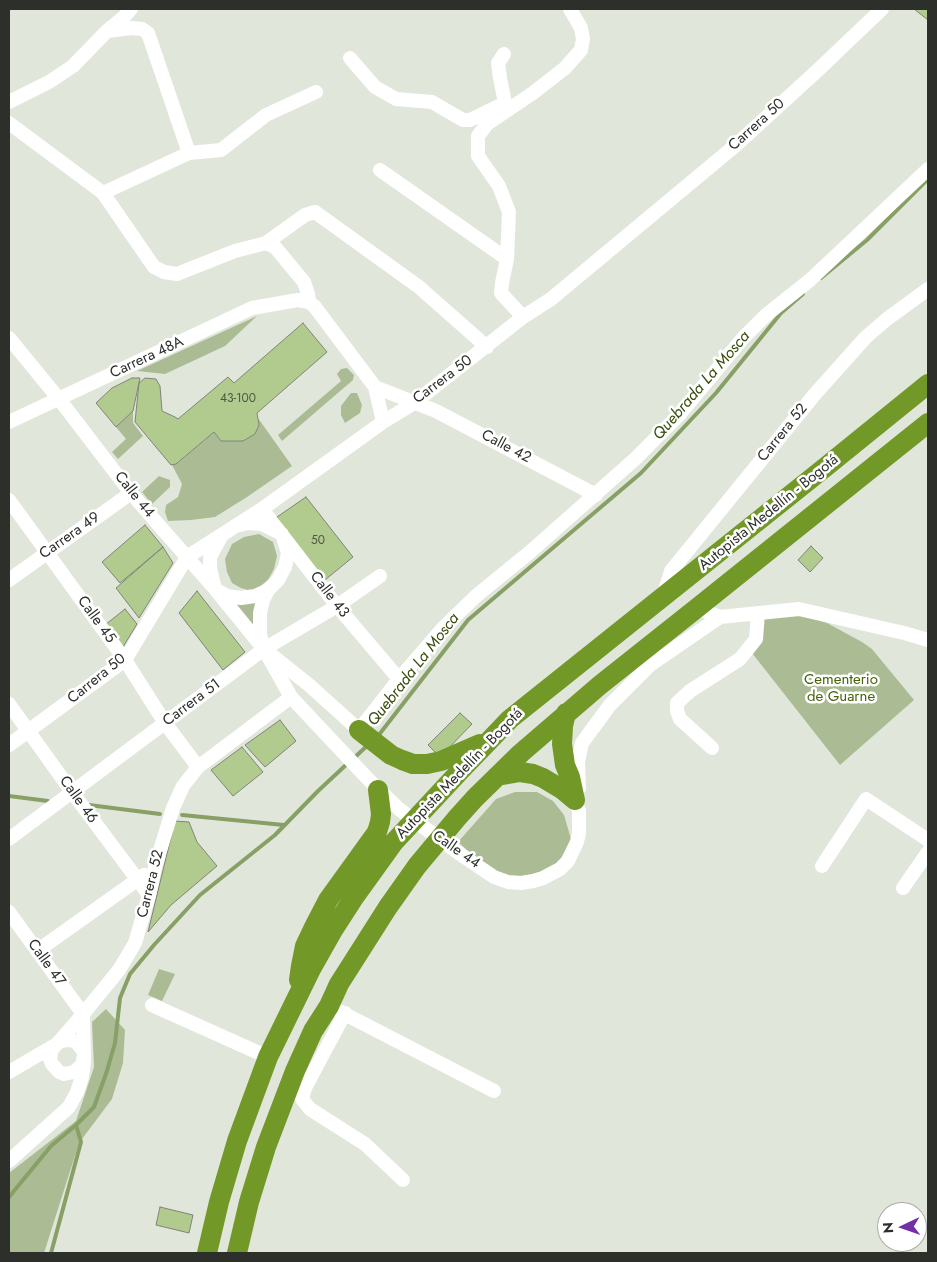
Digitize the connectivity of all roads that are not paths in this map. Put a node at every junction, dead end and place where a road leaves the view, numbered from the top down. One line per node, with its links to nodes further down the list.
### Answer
1 (131, 9): 4 (street)
2 (570, 9): 9 (street)
3 (882, 9): 19 (street, Carrera 50)
4 (108, 31): 8 (street); 11 (street)
5 (504, 54): 9 (street)
6 (350, 58): 9 (street)
7 (316, 92): 11 (street)
8 (9, 102)
9 (506, 106): 16 (street)
10 (9, 123): 14 (street)
11 (188, 153): 14 (street)
12 (928, 169): 30 (street)
13 (380, 170): 16 (street)
14 (103, 193): 15 (street)
15 (266, 243): 18 (street); 21 (street)
16 (507, 259): 19 (street)
17 (928, 289): 41 (street, Carrera 52)
18 (309, 302): 23 (street); 24 (street, Carrera 48A)
19 (524, 317): 21 (street, Carrera 50)
20 (9, 338): 24 (street, Calle 44)
21 (487, 347): 25 (street, Carrera 50)
22 (928, 384): 41 (highway, Autopista Medellín - Bogotá)
23 (375, 388): 25 (street, Calle 42); 27 (street)
24 (59, 400): 26 (street, Carrera 48A); 29 (street, Calle 44)
25 (414, 403): 27 (street, Carrera 50); 30 (street, Calle 42)
26 (9, 422)
27 (383, 422): 32 (street, Carrera 50)
28 (928, 423): 43 (highway, Autopista Medellín - Bogotá)
29 (132, 493): 35 (street, Carrera 49); 36 (street, Calle 44)
30 (596, 495): 49 (street)
31 (9, 500): 35 (street, Calle 45)
32 (262, 509): 33 (street, Carrera 50); 34 (street, Calle 43)
33 (227, 532): 34 (street); 36 (street, Carrera 50); 39 (street)
34 (282, 534): 40 (street); 42 (street, Calle 43)
35 (47, 553): 38 (street, Carrera 49); 48 (street, Calle 45)
36 (187, 557): 39 (street, Calle 44); 48 (street, Carrera 50)
37 (380, 576): 42 (street, Carrera 51)
38 (9, 580)
39 (216, 589): 40 (street); 47 (street, Calle 44)
40 (268, 590): 47 (street)
41 (662, 598): 56 (highway, Autopista Medellín - Bogotá)
42 (336, 606): 47 (street, Carrera 51); 49 (street, Calle 43)
43 (697, 608): 45 (street); 52 (highway, Autopista Medellín - Bogotá)
44 (758, 614): 45 (street); 46 (street); 58 (street)
45 (720, 617): 63 (street, Calle 44)
46 (928, 640)
47 (264, 649): 50 (street, Calle 44); 53 (street, Carrera 51); 55 (street, Calle 44)
48 (125, 660): 53 (street, Calle 45); 54 (street, Carrera 50)
49 (399, 679): 55 (street)
50 (291, 696): 59 (street, Carrera 52); 61 (street, Calle 44)
51 (9, 704): 54 (street, Calle 46)
52 (566, 714): 60 (highway, Autopista Medellín - Bogotá); 63 (highway)
53 (165, 723): 59 (street, Calle 45); 62 (street, Carrera 51)
54 (28, 731): 57 (street, Carrera 50); 62 (street, Calle 46)
55 (362, 732): 56 (highway)
56 (491, 739): 74 (highway, Autopista Medellín - Bogotá)
57 (9, 745)
58 (712, 748)
59 (198, 767): 68 (street, Carrera 52)
60 (497, 776): 63 (highway); 76 (highway, Autopista Medellín - Bogotá)
61 (373, 785): 63 (street, Calle 44); 74 (highway)
62 (72, 792): 64 (street, Carrera 51); 69 (street, Calle 46)
63 (577, 806)
64 (9, 839)
65 (928, 840): 67 (street)
66 (928, 852): 70 (street)
67 (822, 866)
68 (155, 867): 69 (street); 71 (street, Carrera 52)
69 (138, 880): 71 (street, Calle 46); 73 (street)
70 (903, 888)
71 (149, 895): 77 (street, Carrera 52)
72 (9, 912): 73 (street, Calle 47)
73 (36, 951): 77 (street, Calle 47)
74 (298, 996): 80 (highway, Autopista Medellín - Bogotá)
75 (152, 1005): 80 (street)
76 (337, 1010): 83 (street); 86 (street); 88 (highway, Autopista Medellín - Bogotá)
77 (83, 1014): 78 (street, Carrera 52); 79 (street)
78 (57, 1044): 79 (street); 81 (street, Carrera 52); 82 (street)
79 (83, 1056): 82 (street); 84 (street)
80 (268, 1057): 87 (highway, Autopista Medellín - Bogotá)
81 (9, 1072)
82 (59, 1072): 84 (street)
83 (494, 1091)
84 (69, 1106): 85 (street)
85 (9, 1161)
86 (403, 1180)
87 (207, 1253)
88 (237, 1253)

